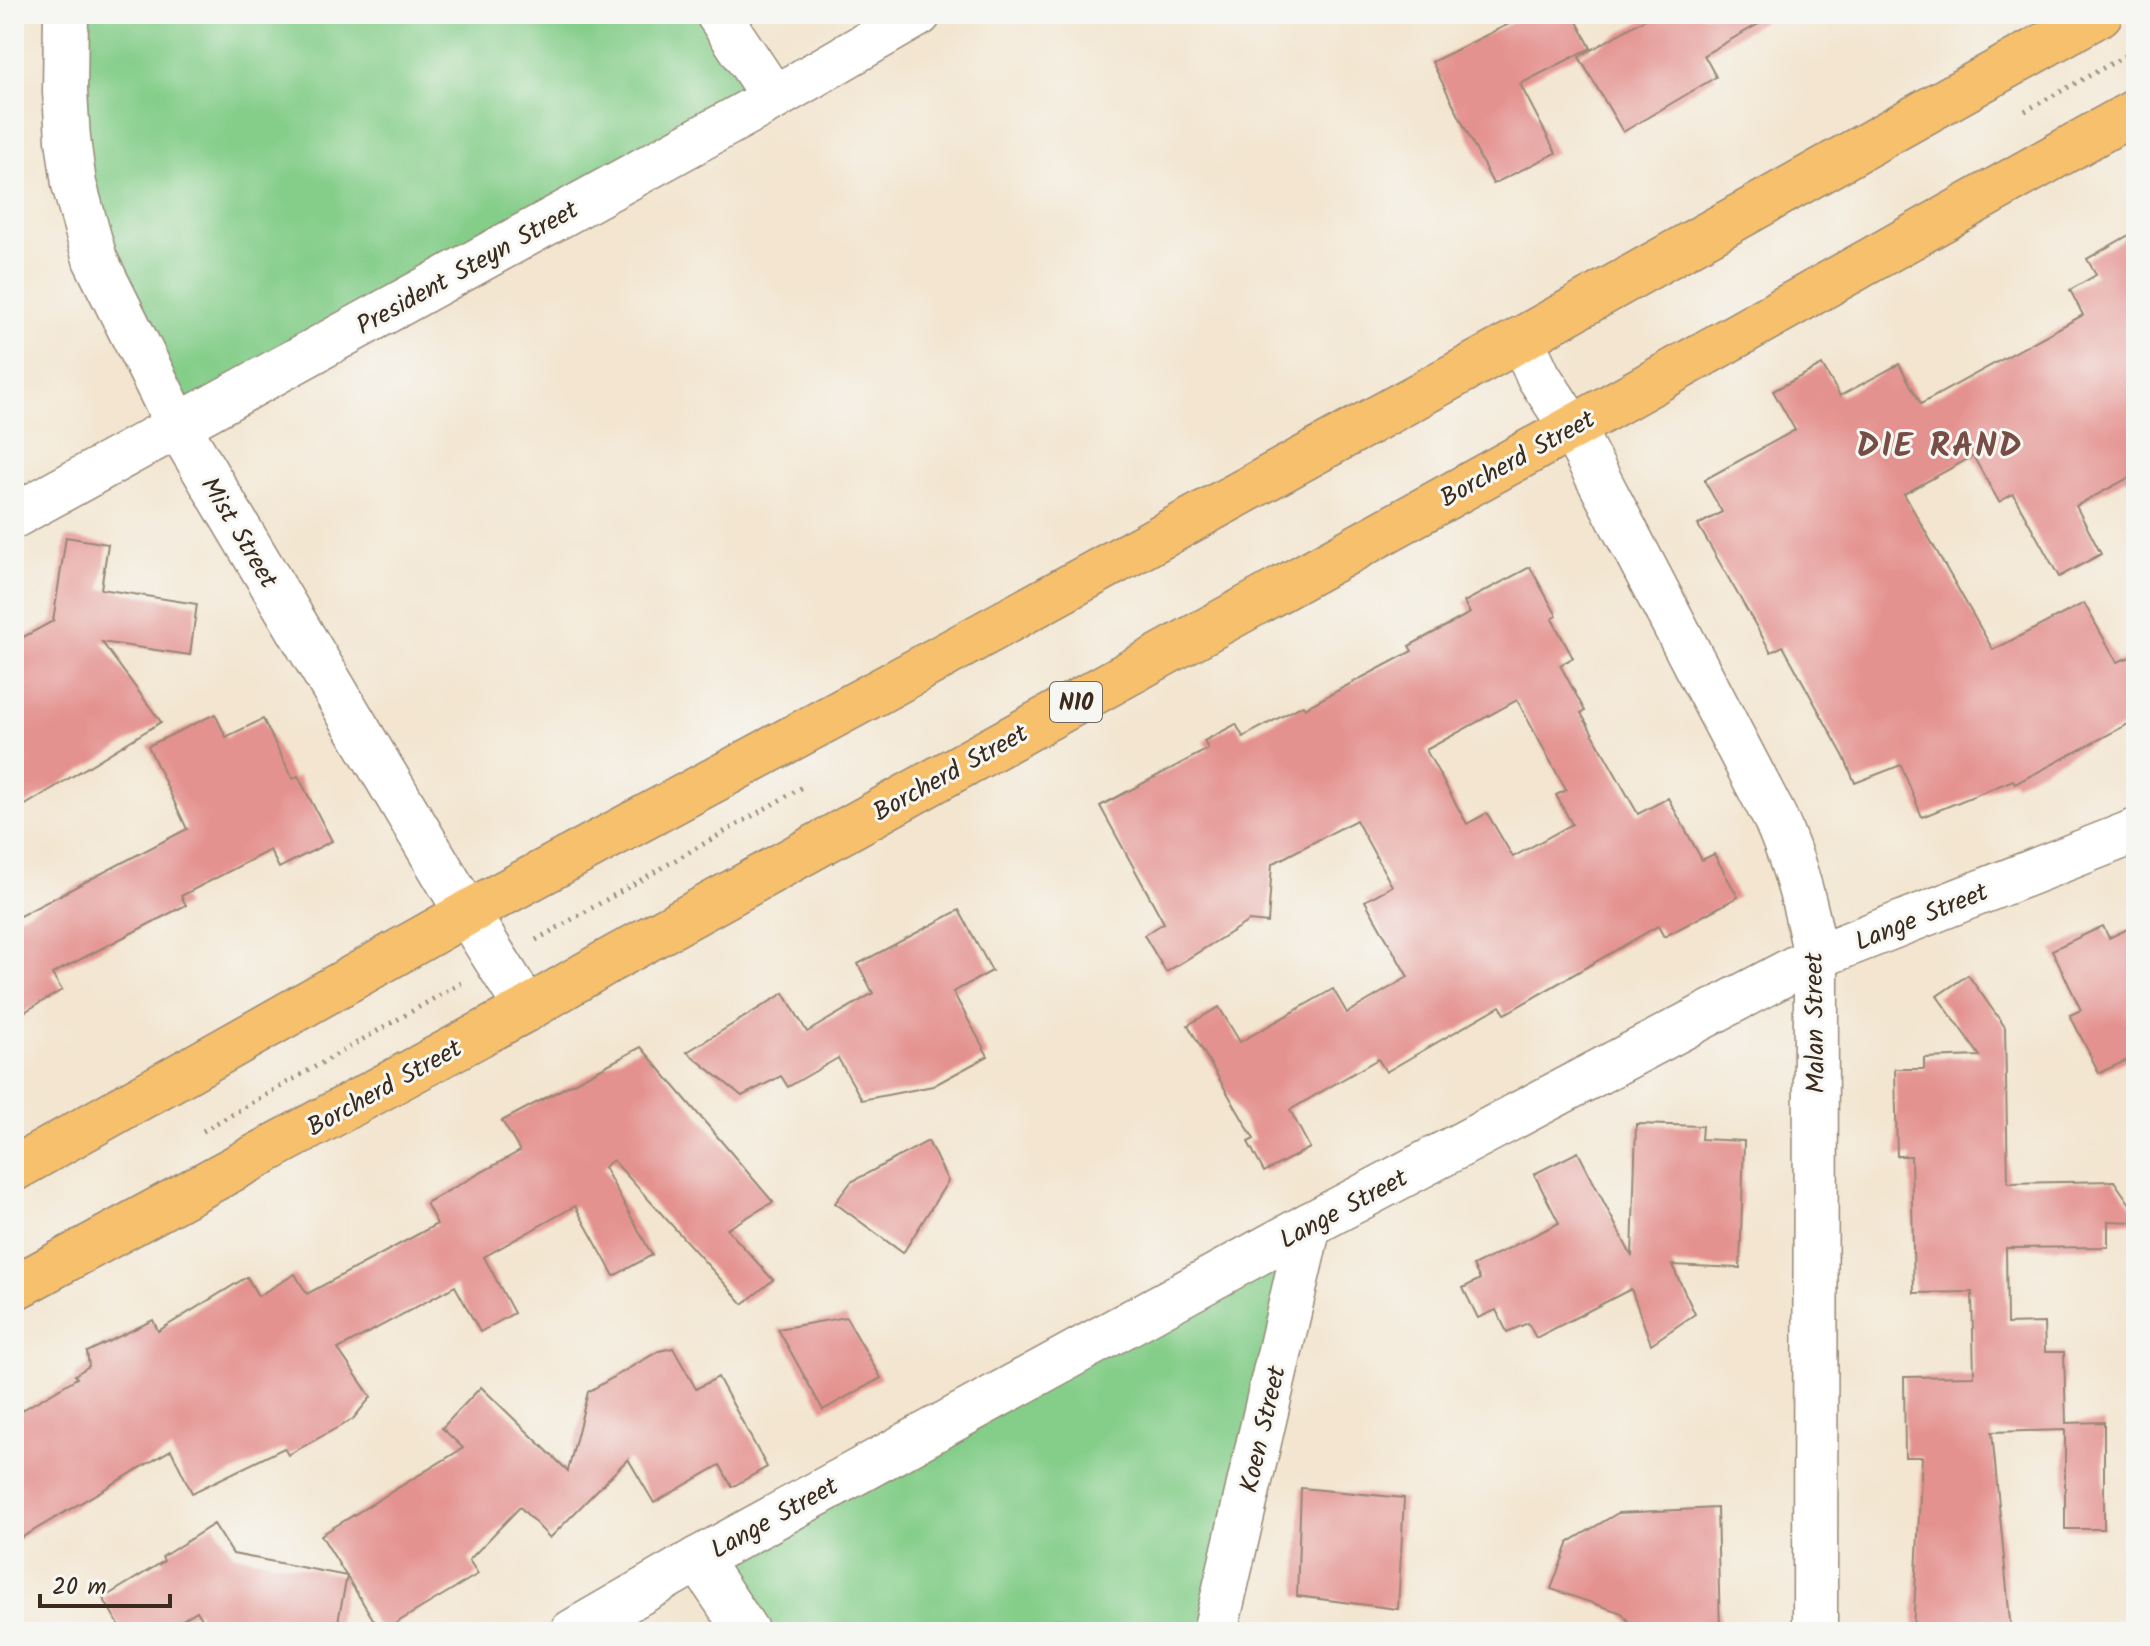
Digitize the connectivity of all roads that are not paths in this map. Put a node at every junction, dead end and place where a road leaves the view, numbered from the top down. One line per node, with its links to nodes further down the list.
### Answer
1 (66, 14): 8 (street, Mist Street)
2 (718, 14): 5 (street)
3 (919, 14): 5 (street, President Steyn Street)
4 (2100, 14): 7 (highway)
5 (774, 98): 8 (street, President Steyn Street)
6 (2136, 111): 9 (highway, Borcherd Street / N10)
7 (1521, 339): 9 (street, Malan Street); 12 (highway)
8 (178, 426): 10 (street, President Steyn Street); 12 (street, Mist Street)
9 (1572, 428): 13 (street, Malan Street); 14 (highway, Borcherd Street / N10)
10 (14, 516)
11 (2136, 831): 13 (street, Lange Street)
12 (467, 913): 14 (street, Mist Street); 15 (highway)
13 (1816, 957): 16 (street, Lange Street); 22 (street, Malan Street)
14 (527, 1009): 17 (highway, Borcherd Street / N10)
15 (14, 1169)
16 (1309, 1225): 18 (street, Lange Street); 21 (street, Koen Street)
17 (14, 1288)
18 (698, 1559): 19 (street, Lange Street); 20 (street)
19 (572, 1632)
20 (747, 1632)
21 (1215, 1632)
22 (1815, 1632)

